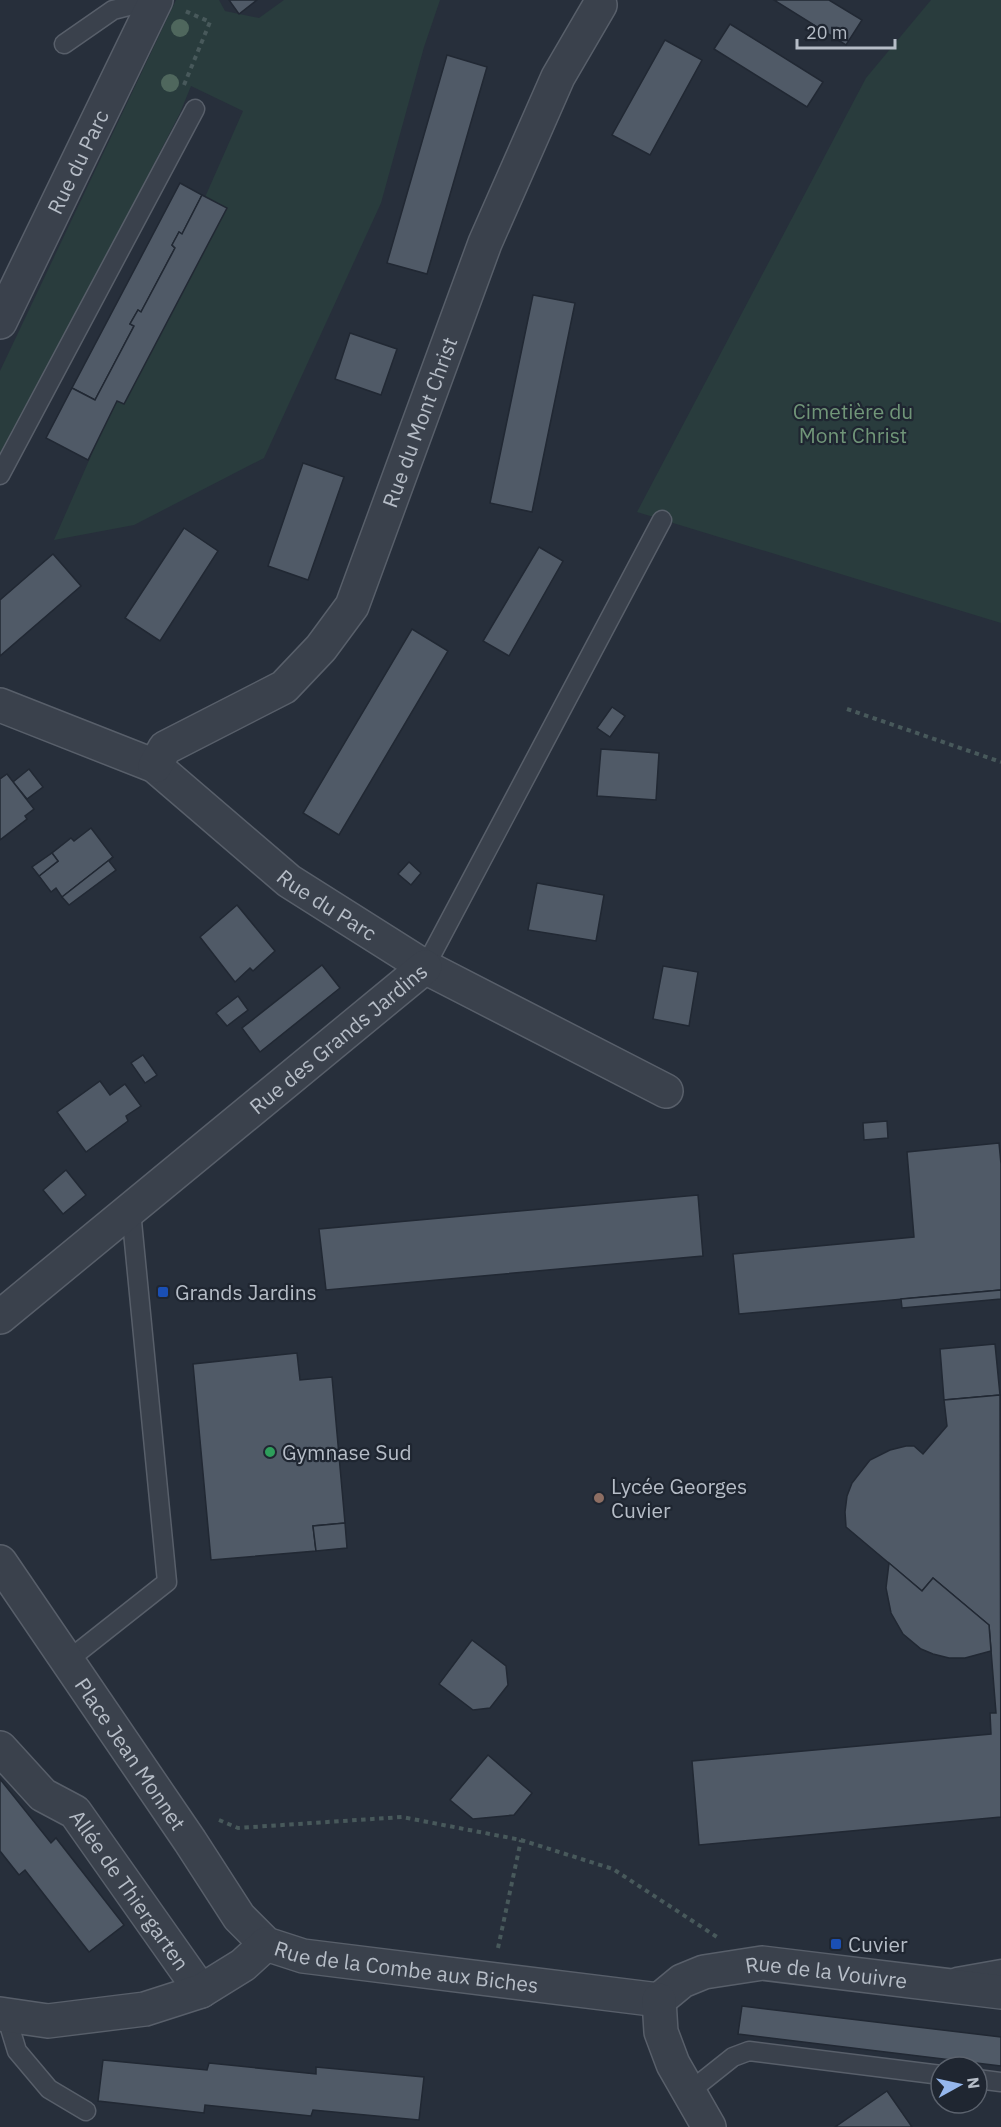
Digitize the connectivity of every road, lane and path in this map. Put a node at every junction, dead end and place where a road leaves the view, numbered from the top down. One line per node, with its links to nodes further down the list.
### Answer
1 (154, 0): 4 (lane); 7 (street, Rue du Parc)
2 (600, 5): 13 (street, Rue du Mont Christ)
3 (210, 22): 5 (path)
4 (64, 44)
5 (182, 90)
6 (195, 109): 8 (lane)
7 (0, 322)
8 (0, 475)
9 (662, 520): 14 (lane, Rue des Grands Jardins)
10 (0, 705): 13 (street, Rue du Parc)
11 (847, 709): 12 (path)
12 (1001, 762)
13 (155, 766): 14 (street, Rue du Parc)
14 (425, 967): 15 (street, Rue du Parc); 16 (street, Rue des Grands Jardins)
15 (666, 1091)
16 (131, 1211): 17 (street, Rue des Grands Jardins); 19 (lane)
17 (0, 1317)
18 (0, 1562): 19 (street, Place Jean Monnet)
19 (67, 1661): 24 (street, Place Jean Monnet)
20 (0, 1748): 28 (street, Allée de Thiergarten)
21 (219, 1820): 22 (path)
22 (521, 1840): 23 (path); 26 (path)
23 (720, 1939)
24 (266, 1944): 26 (street, Rue de la Combe aux Biches); 28 (street, Rue de la Combe aux Biches)
25 (1001, 1969): 27 (lane)
26 (491, 1979): 30 (street, Rue de la Combe aux Biches)
27 (928, 1983): 29 (street, Rue de la Vouivre); 30 (street, Rue de la Vouivre)
28 (201, 1991): 31 (street, Rue de la Combe aux Biches)
29 (1001, 1992)
30 (659, 2000): 33 (street)
31 (3, 2015): 34 (lane)
32 (929, 2074): 33 (lane)
33 (689, 2092): 35 (street)
34 (86, 2111)
35 (709, 2127)

